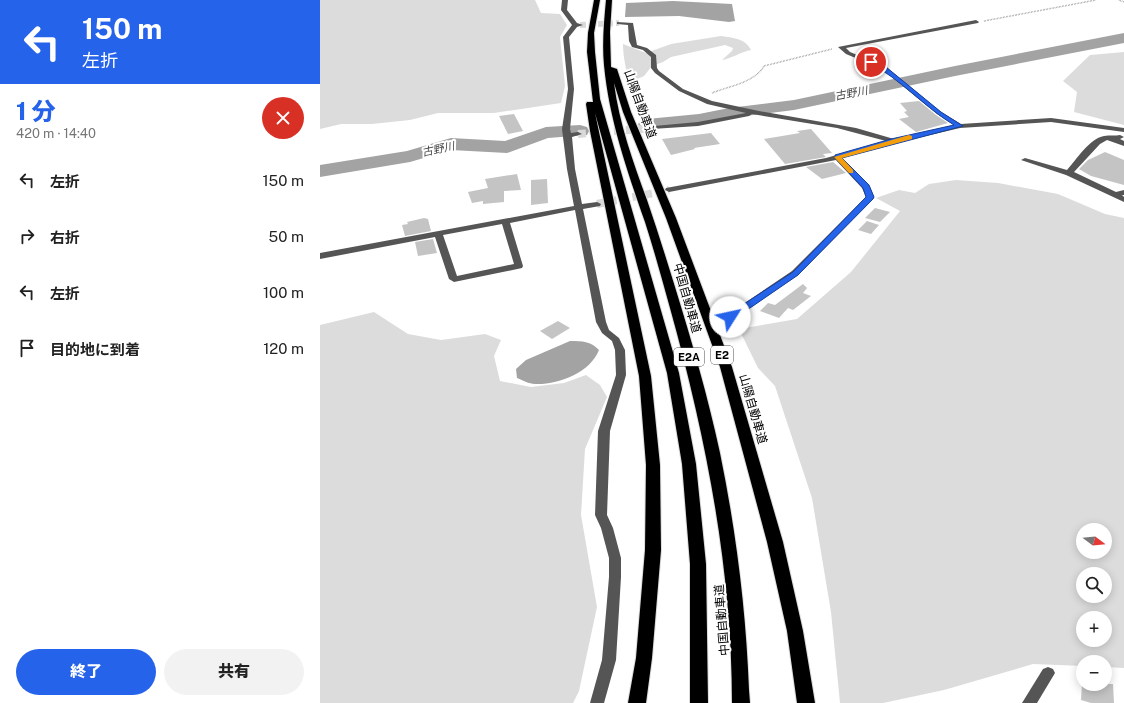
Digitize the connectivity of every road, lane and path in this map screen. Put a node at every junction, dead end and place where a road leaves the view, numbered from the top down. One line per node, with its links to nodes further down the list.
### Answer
1 (565, 0): 29 (street)
2 (596, 0): 10 (highway, 中国自動車道 / E2A)
3 (609, 0): 7 (highway, 中国自動車道 / E2A)
4 (1096, 0): 8 (path)
5 (1119, 0): 6 (path)
6 (1124, 2)
7 (607, 18): 38 (highway, 中国自動車道 / E2A); 39 (highway, 山陽自動車道 / E2)
8 (976, 22): 11 (street)
9 (619, 23): 12 (street)
10 (591, 33): 36 (highway); 37 (highway, 中国自動車道 / E2A)
11 (841, 47): 12 (path); 14 (street)
12 (698, 99): 13 (street)
13 (755, 113): 15 (street); 19 (street)
14 (960, 126): 16 (street); 19 (street)
15 (654, 128)
16 (1124, 130)
17 (1124, 135): 18 (street)
18 (1114, 139): 20 (street); 23 (street)
19 (894, 141): 21 (street)
20 (1124, 144)
21 (837, 157): 24 (street); 33 (street)
22 (1025, 160): 23 (street)
23 (1069, 173): 26 (street)
24 (669, 190)
25 (1124, 192): 26 (street)
26 (1116, 195): 27 (street)
27 (1124, 200)
28 (597, 204): 29 (street)
29 (578, 208): 30 (street); 35 (street)
30 (506, 222): 31 (street); 31 (street)
31 (439, 235): 32 (street)
32 (320, 256)
33 (730, 317)
34 (1048, 673): 40 (street)
35 (597, 703)
36 (637, 703)
37 (699, 703)
38 (741, 703)
39 (806, 703)
40 (1029, 703)

